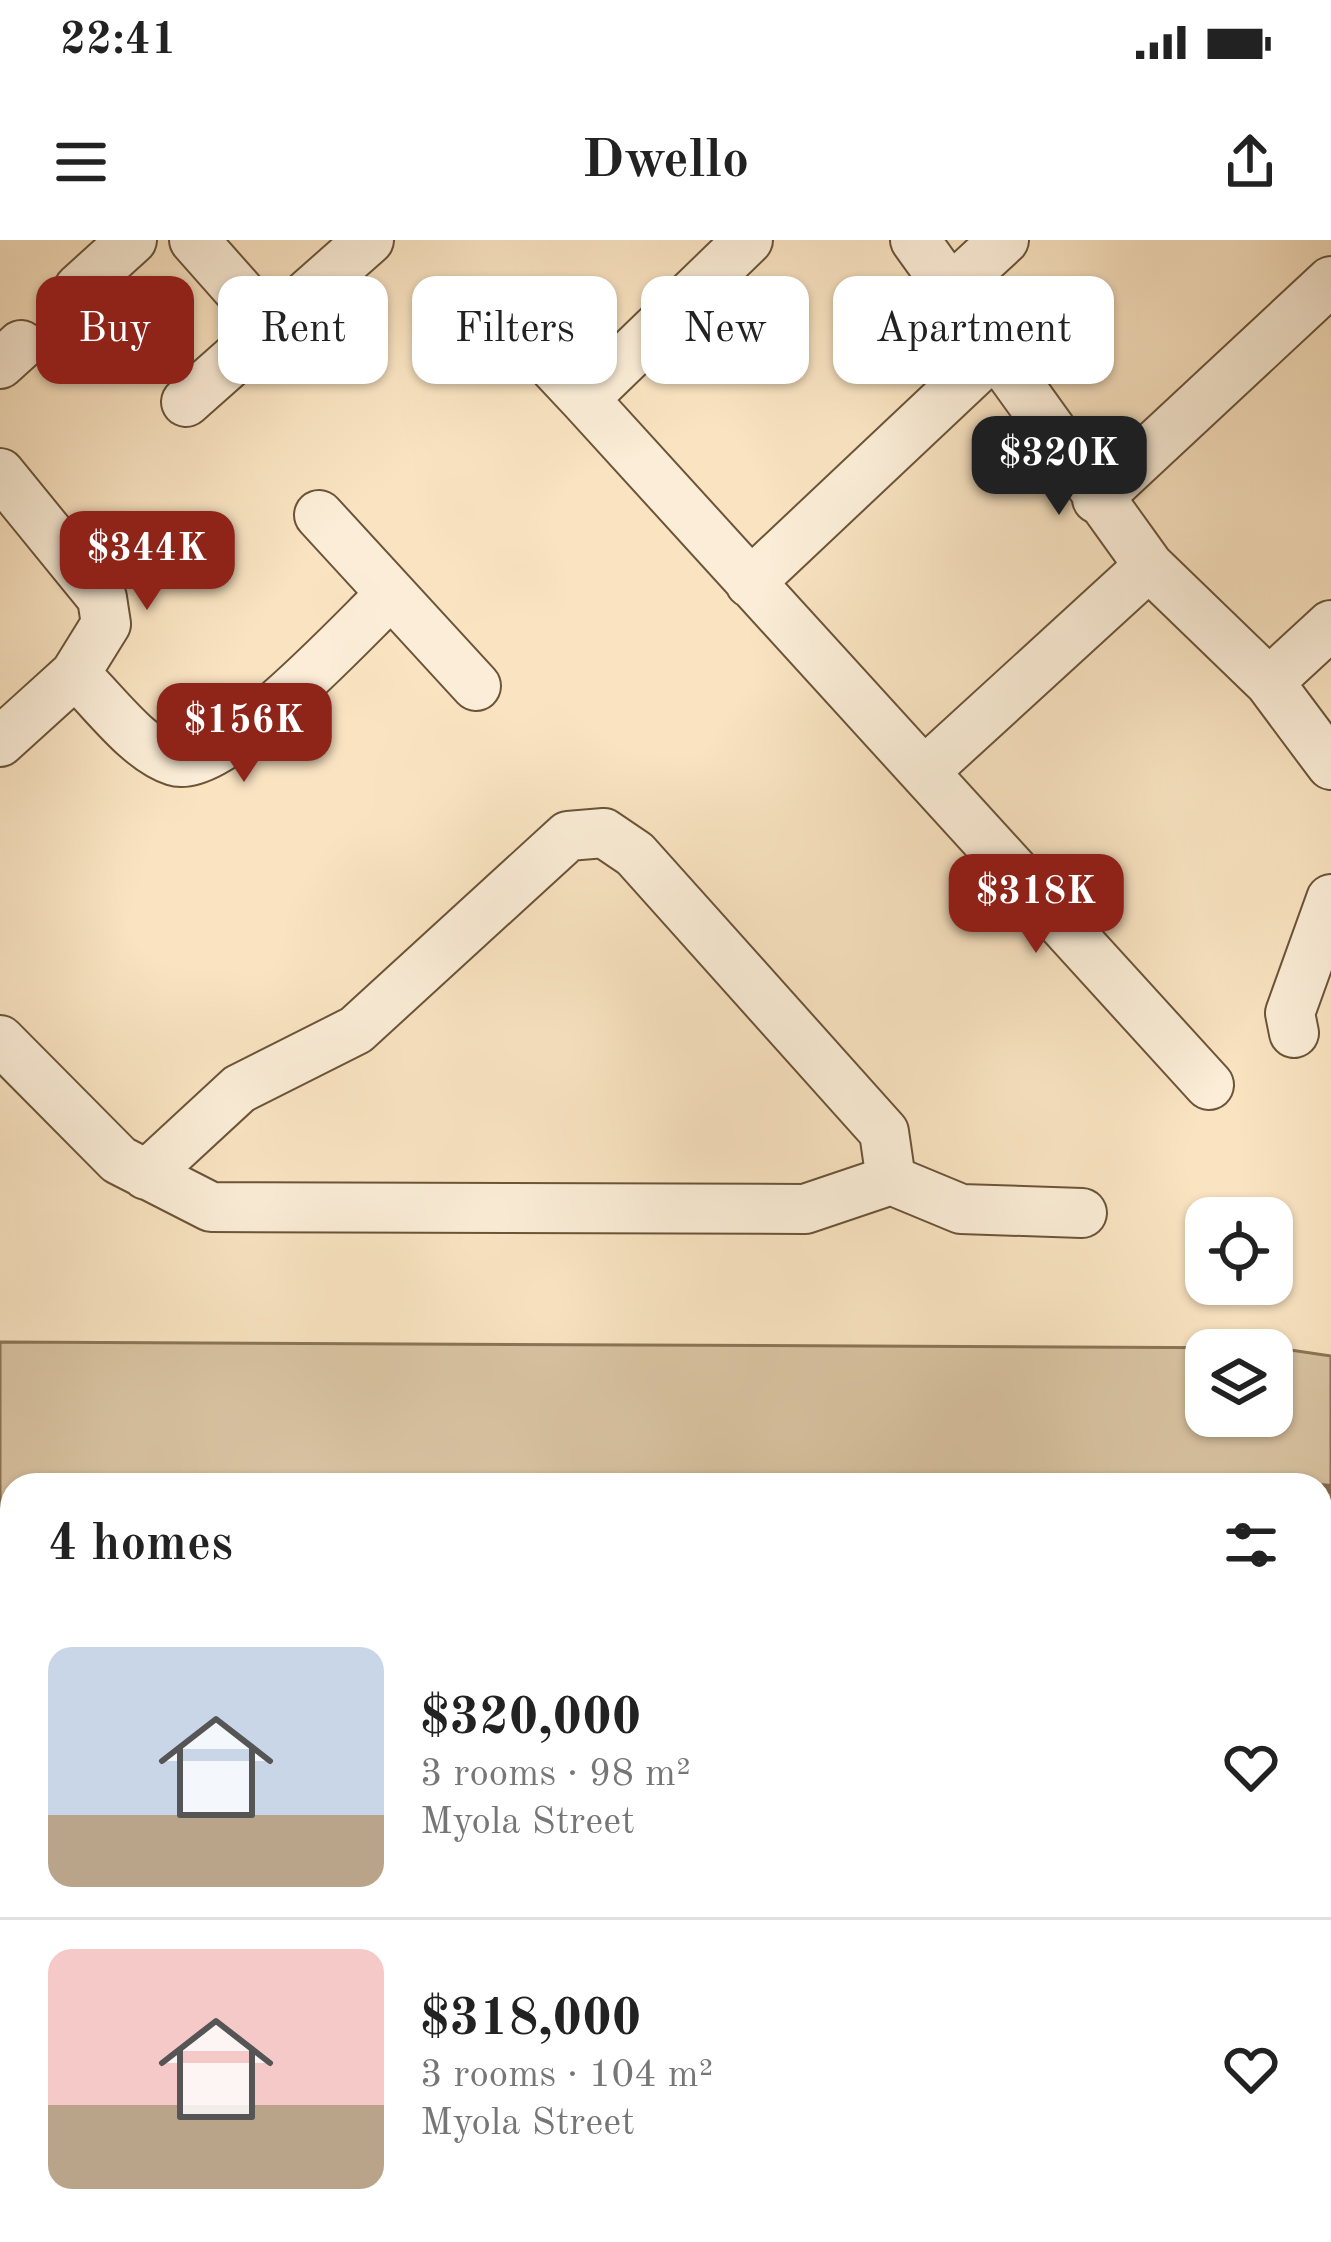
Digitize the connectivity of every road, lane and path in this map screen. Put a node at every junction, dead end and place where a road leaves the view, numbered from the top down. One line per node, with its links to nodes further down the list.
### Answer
1 (133, 240): 7 (street)
2 (194, 240): 8 (street)
3 (369, 240): 9 (street)
4 (748, 240): 17 (street)
5 (914, 240): 10 (street)
6 (1004, 240): 11 (street)
7 (93, 276)
8 (226, 276)
9 (329, 276)
10 (940, 276)
11 (965, 276)
12 (1331, 280): 20 (street)
13 (218, 374): 18 (street)
14 (570, 384): 17 (street)
15 (961, 384): 23 (street)
16 (1016, 384): 20 (street)
17 (584, 399): 23 (street)
18 (186, 402)
19 (0, 473): 26 (street)
20 (1097, 499): 22 (street)
21 (319, 515): 24 (street)
22 (1149, 566): 27 (street); 31 (street)
23 (750, 583): 31 (street)
24 (391, 594): 26 (street); 28 (street)
25 (1331, 625): 27 (street)
26 (75, 674): 29 (street)
27 (1269, 682): 30 (street)
28 (476, 686)
29 (0, 742)
30 (1331, 764)
31 (926, 771): 35 (street)
32 (1331, 899): 33 (street)
33 (1294, 1034)
34 (0, 1040): 36 (street)
35 (1209, 1085)
36 (146, 1175): 37 (street); 37 (street)
37 (891, 1180): 38 (street)
38 (1082, 1213)

